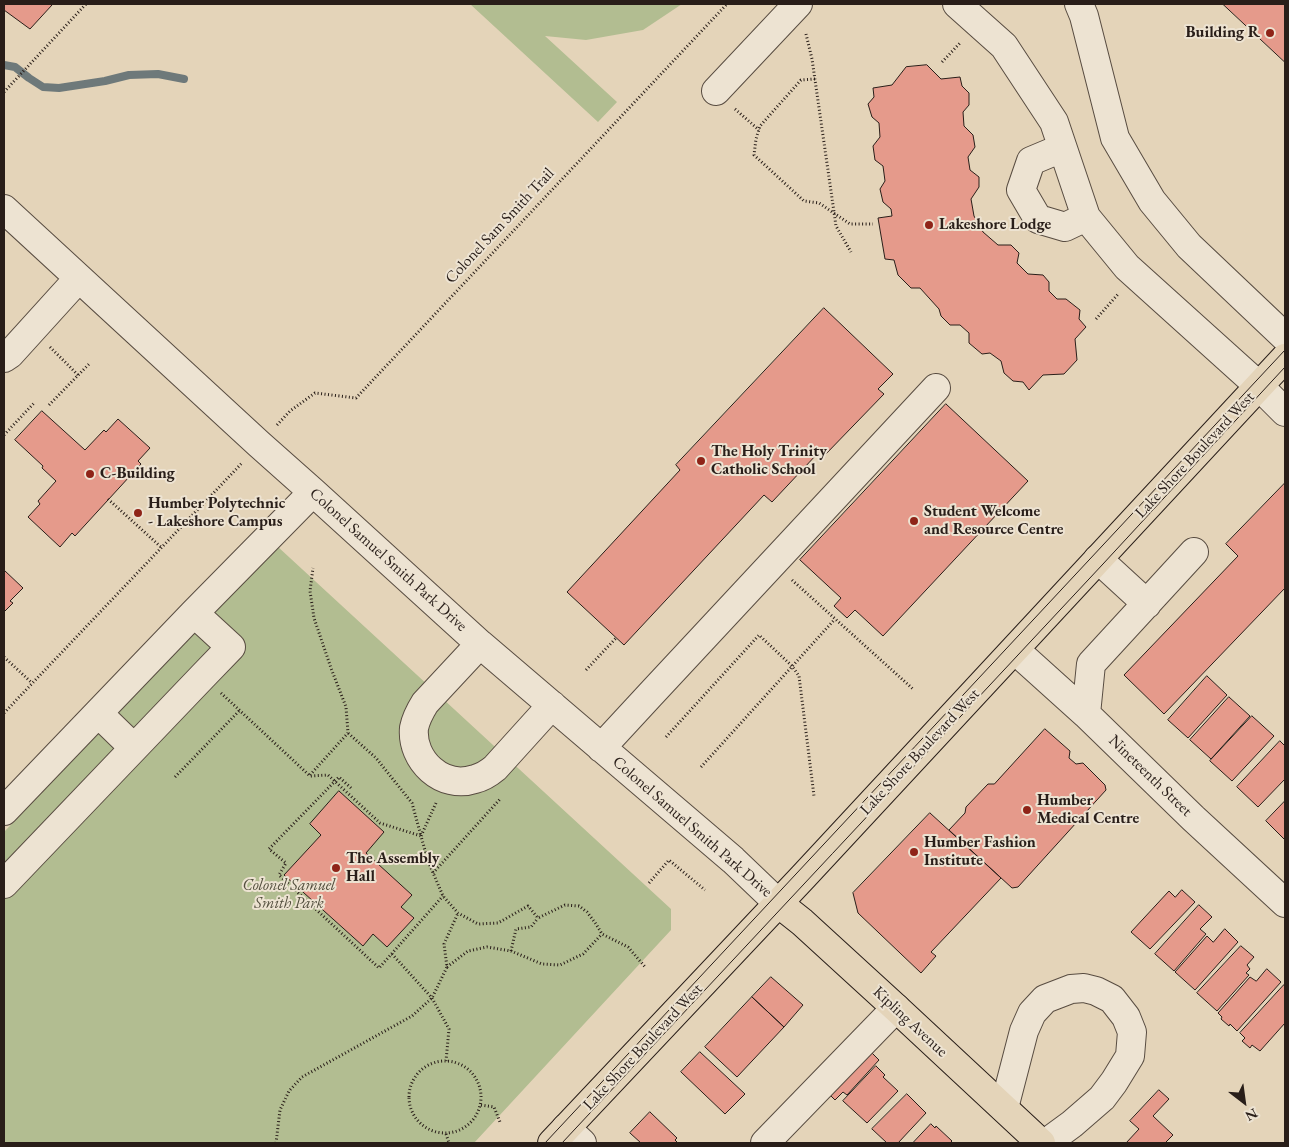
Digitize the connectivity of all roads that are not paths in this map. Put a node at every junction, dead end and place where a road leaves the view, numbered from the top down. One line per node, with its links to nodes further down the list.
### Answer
1 (798, 4): 4 (street)
2 (958, 4): 5 (street)
3 (1079, 4): 9 (street)
4 (716, 90)
5 (1062, 148): 7 (street); 7 (street)
6 (4, 209): 8 (street, Colonel Samuel Smith Park Drive)
7 (1086, 216): 12 (street)
8 (78, 279): 10 (street); 15 (street, Colonel Samuel Smith Park Drive)
9 (1285, 337)
10 (4, 358)
11 (1285, 358): 12 (main road, Lake Shore Boulevard West)
12 (1259, 386): 14 (street); 17 (main road, Lake Shore Boulevard West)
13 (936, 388): 26 (street)
14 (1285, 412)
15 (313, 492): 19 (street); 20 (street, Colonel Samuel Smith Park Drive)
16 (1194, 552): 18 (street)
17 (1098, 559): 18 (street); 21 (main road, Lake Shore Boulevard West)
18 (1147, 604): 24 (street)
19 (194, 613): 23 (street); 25 (street)
20 (480, 644): 22 (street, Colonel Samuel Smith Park Drive); 22 (street)
21 (1015, 650): 24 (street, Nineteenth Street); 29 (main road, Lake Shore Boulevard West)
22 (552, 706): 26 (street, Colonel Samuel Smith Park Drive)
23 (98, 713): 25 (street); 27 (street)
24 (1086, 714): 30 (street, Nineteenth Street)
25 (134, 748): 28 (street)
26 (602, 748): 29 (street, Colonel Samuel Smith Park Drive)
27 (4, 811)
28 (4, 884)
29 (778, 903): 31 (main road, Kipling Avenue); 33 (main road, Lake Shore Boulevard West)
30 (1285, 903)
31 (896, 1008): 32 (main road, Kipling Avenue); 34 (street)
32 (1004, 1108): 35 (main road, Kipling Avenue); 36 (street)
33 (567, 1138)
34 (765, 1143)
35 (1041, 1143)
36 (1046, 1143)

